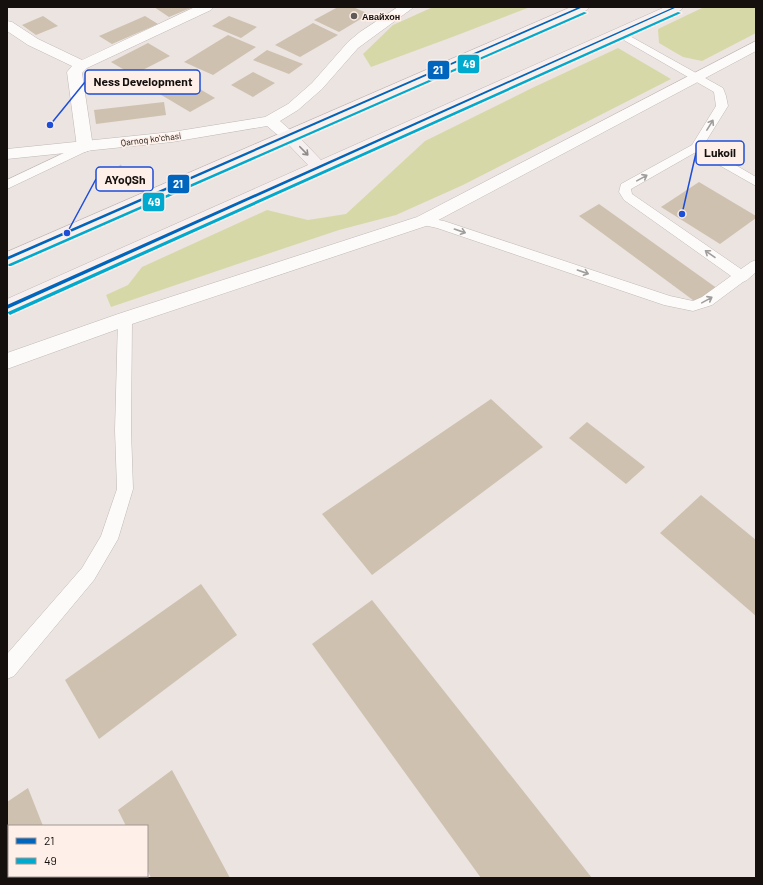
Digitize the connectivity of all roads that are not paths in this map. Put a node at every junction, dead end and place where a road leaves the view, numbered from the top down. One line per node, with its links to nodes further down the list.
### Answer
1 (206, 7): 8 (street)
2 (407, 7): 10 (street)
3 (582, 7): 11 (highway)
4 (676, 7): 6 (highway)
5 (7, 25): 8 (street)
6 (618, 33): 9 (lane); 15 (highway)
7 (756, 45): 9 (street)
8 (82, 65): 12 (street)
9 (695, 76): 13 (lane, one-way to 9); 18 (street)
10 (270, 121): 11 (street); 12 (street, Qarnoq koʻchasi)
11 (289, 136): 15 (highway, one-way to 15); 19 (highway)
12 (85, 147): 14 (street, Qarnoq koʻchasi); 17 (lane)
13 (696, 147): 16 (lane); 21 (lane, one-way to 13)
14 (7, 154)
15 (319, 167): 22 (highway)
16 (756, 182)
17 (7, 185)
18 (423, 221): 21 (lane, one-way to 21); 23 (street)
19 (7, 259)
20 (756, 266): 21 (lane)
21 (742, 277)
22 (7, 307)
23 (125, 319): 24 (street); 25 (lane)
24 (7, 361)
25 (7, 669)

